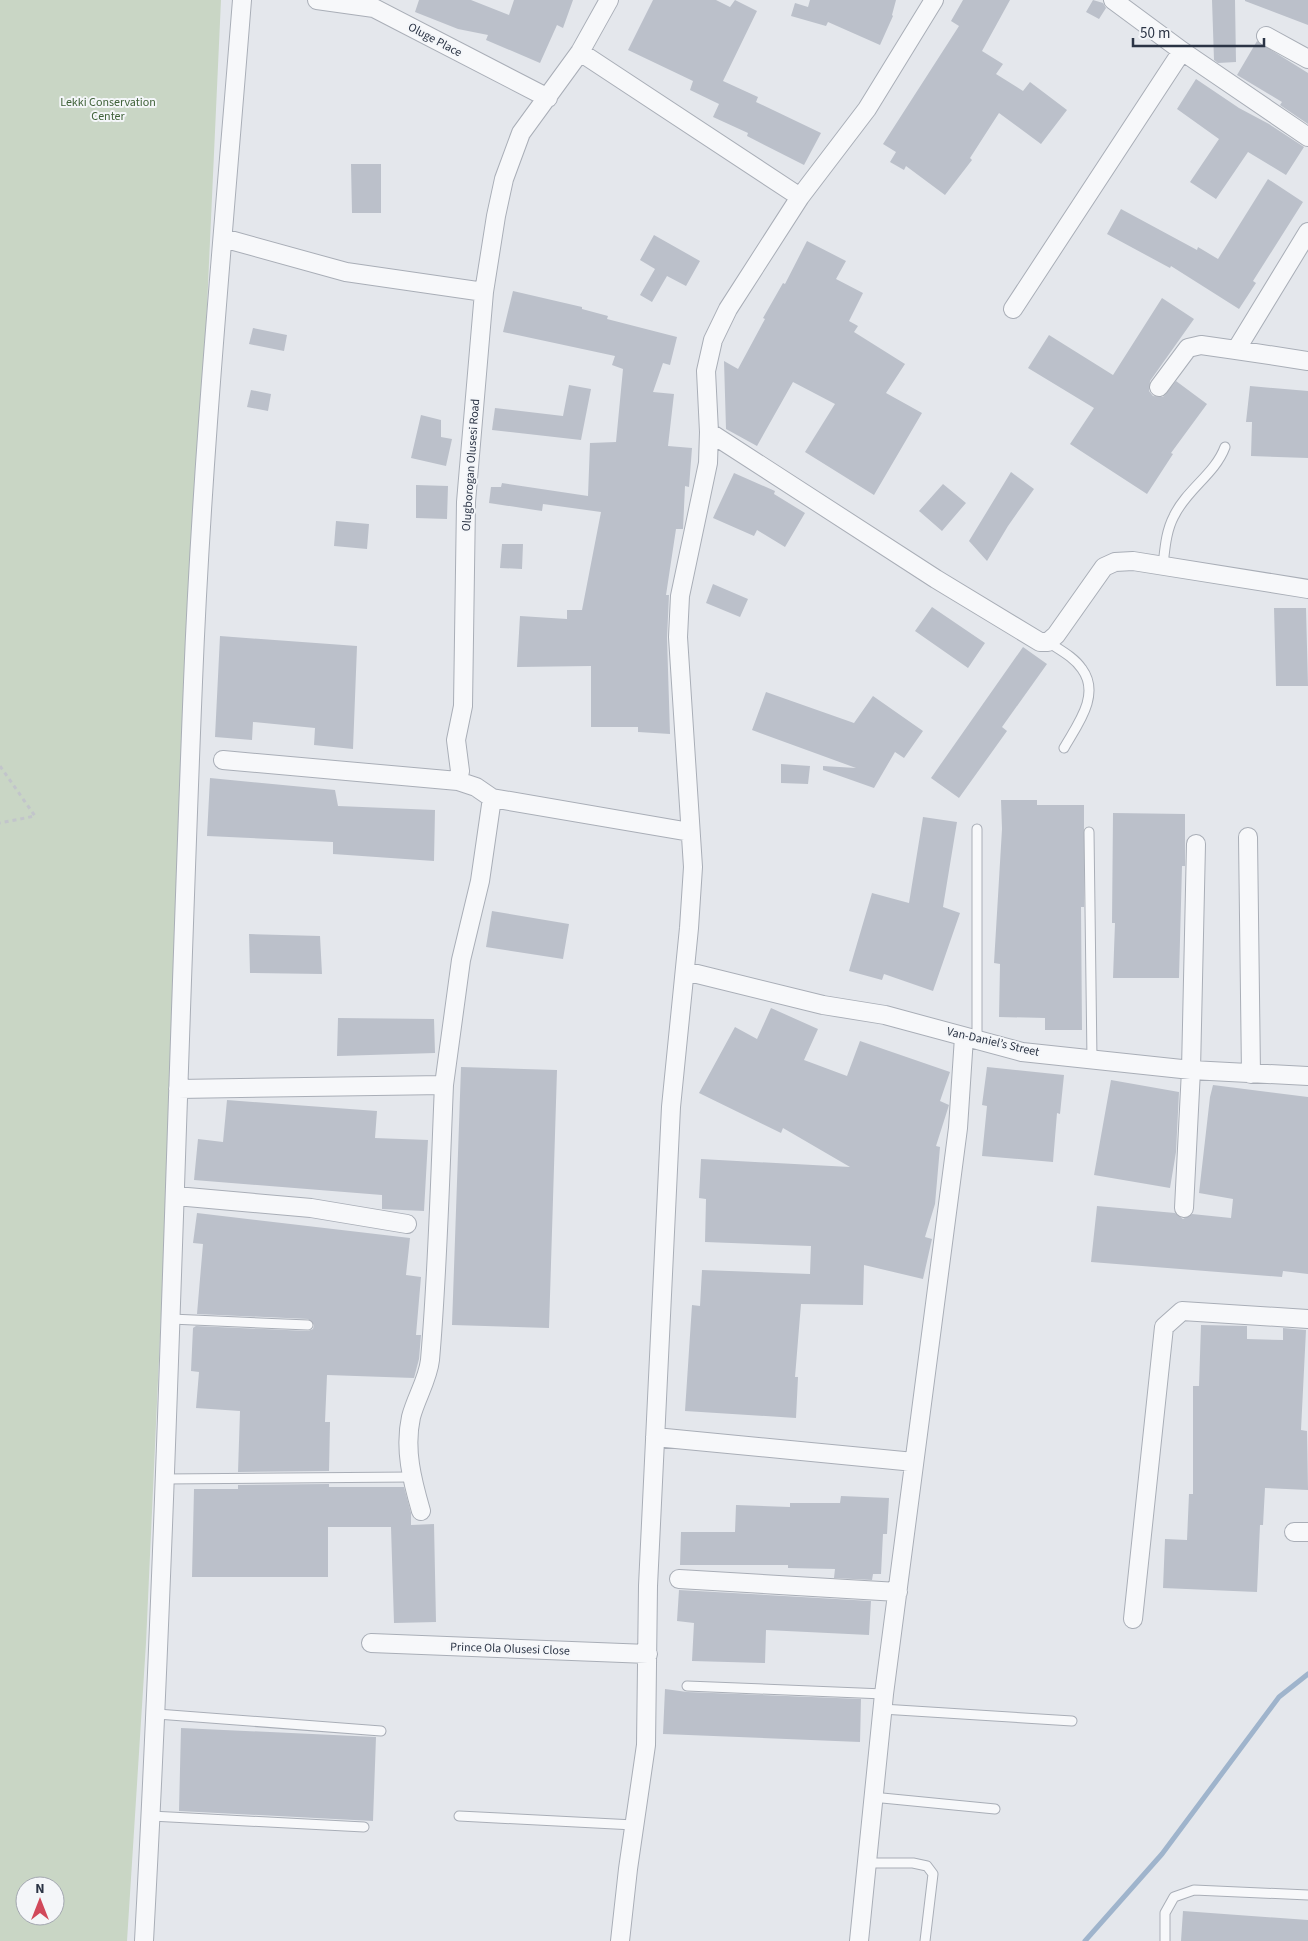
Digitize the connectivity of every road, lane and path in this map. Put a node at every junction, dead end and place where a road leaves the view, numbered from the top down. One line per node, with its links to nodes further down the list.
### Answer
1 (242, 0): 15 (street)
2 (317, 0): 6 (street, Oluge Place)
3 (609, 0): 9 (street, Olugborogan Olusesi Road)
4 (934, 0): 13 (street)
5 (1113, 0): 8 (street)
6 (375, 4): 11 (street, Oluge Place)
7 (1266, 36): 10 (street)
8 (1182, 51): 12 (street); 17 (street)
9 (580, 52): 11 (street, Olugborogan Olusesi Road); 13 (street)
10 (1308, 59)
11 (548, 98): 16 (street, Olugborogan Olusesi Road)
12 (1308, 137)
13 (800, 197): 21 (street)
14 (1308, 232): 18 (street)
15 (223, 238): 16 (street); 44 (street)
16 (484, 292): 29 (street, Olugborogan Olusesi Road)
17 (1013, 309)
18 (1236, 350): 19 (street); 20 (street)
19 (1308, 361)
20 (1159, 387)
21 (709, 432): 25 (street); 33 (street)
22 (1226, 447): 23 (lane)
23 (1163, 565): 24 (street); 25 (street)
24 (1308, 589)
25 (1048, 642): 26 (lane)
26 (1064, 748)
27 (223, 760): 29 (street)
28 (0, 766): 31 (path)
29 (458, 781): 30 (street)
30 (492, 798): 33 (street); 43 (street)
31 (0, 823)
32 (977, 829): 38 (lane)
33 (690, 832): 37 (street)
34 (1089, 832): 39 (lane)
35 (1248, 837): 41 (street)
36 (1196, 844): 40 (street)
37 (685, 971): 38 (street, Van-Daniel’s Street); 51 (street)
38 (971, 1039): 39 (street, Van-Daniel’s Street); 52 (street)
39 (1092, 1060): 40 (street, Van-Daniel’s Street)
40 (1192, 1070): 41 (street, Van-Daniel’s Street); 46 (street)
41 (1251, 1074): 42 (street, Van-Daniel’s Street)
42 (1308, 1076)
43 (444, 1086): 44 (street); 53 (street)
44 (178, 1089): 45 (street)
45 (176, 1196): 47 (street); 48 (street)
46 (1184, 1208)
47 (407, 1224)
48 (171, 1319): 50 (lane); 54 (street)
49 (1308, 1319): 58 (street)
50 (308, 1325)
51 (655, 1437): 52 (street); 60 (street)
52 (914, 1462): 57 (street)
53 (411, 1477): 54 (lane); 55 (street)
54 (165, 1479): 63 (street)
55 (421, 1511)
56 (679, 1579): 57 (street)
57 (898, 1592): 62 (street)
58 (1133, 1619)
59 (372, 1643): 60 (street, Prince Ola Olusesi Close)
60 (648, 1654): 70 (street)
61 (687, 1686): 62 (lane)
62 (883, 1701): 64 (lane); 66 (street)
63 (157, 1714): 65 (lane); 68 (street)
64 (1072, 1721)
65 (381, 1731)
66 (872, 1797): 67 (lane); 72 (street)
67 (995, 1810)
68 (151, 1816): 71 (lane); 74 (street)
69 (459, 1816): 70 (lane)
70 (634, 1825): 75 (street)
71 (364, 1827)
72 (865, 1864): 76 (street); 77 (lane)
73 (1308, 1895): 78 (lane)
74 (144, 1941)
75 (620, 1941)
76 (858, 1941)
77 (925, 1941)
78 (1165, 1941)

